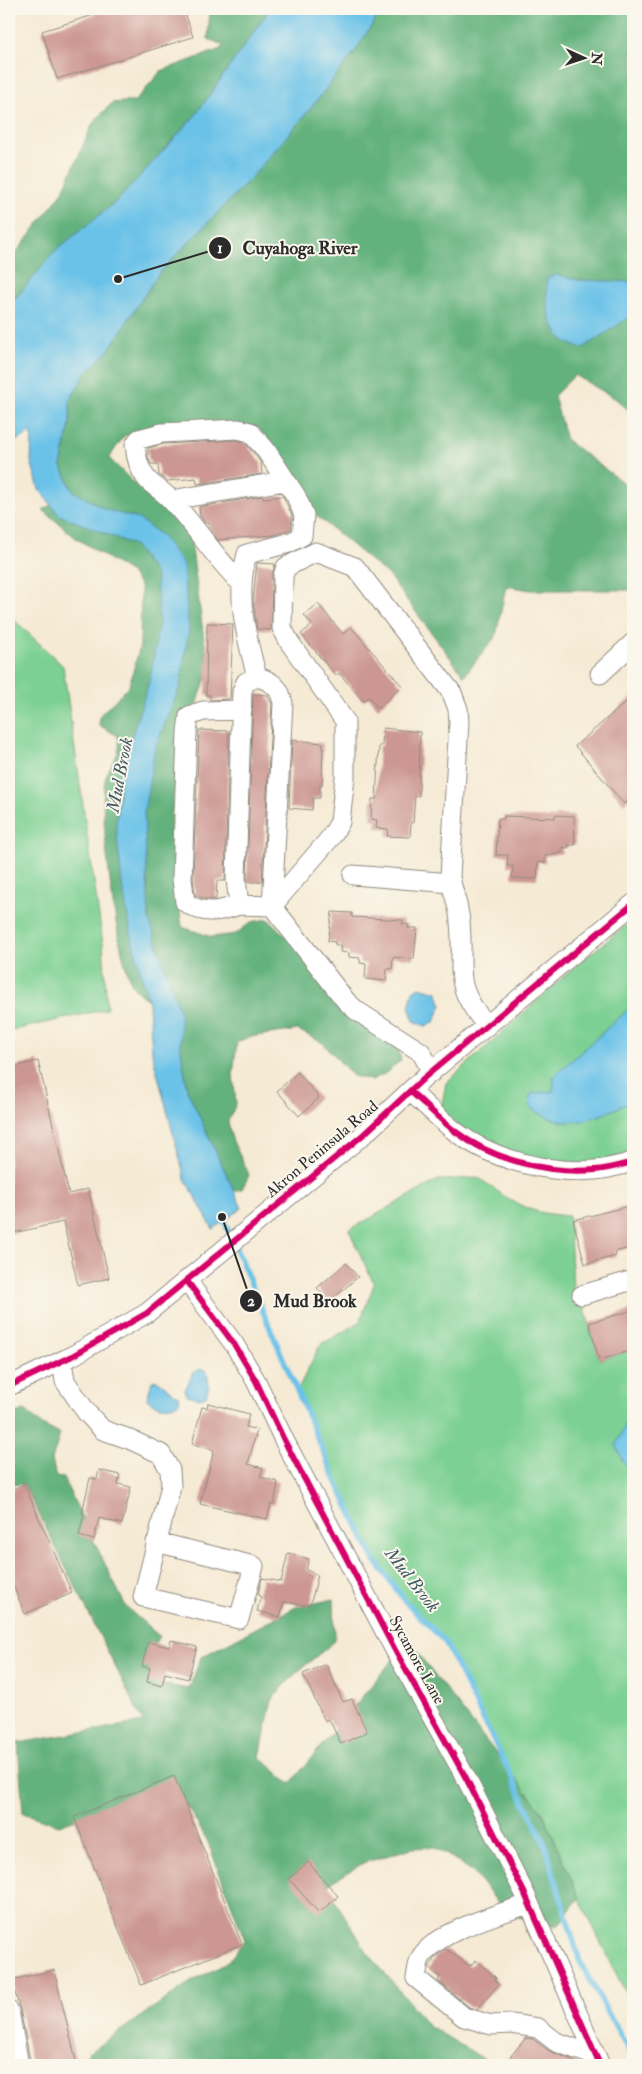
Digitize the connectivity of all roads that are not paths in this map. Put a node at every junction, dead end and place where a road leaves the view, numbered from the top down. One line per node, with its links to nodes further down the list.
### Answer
1 (285, 481): 2 (street); 2 (street); 3 (street)
2 (171, 500): 3 (street)
3 (241, 582): 6 (street)
4 (633, 643): 5 (street)
5 (600, 674)
6 (257, 677): 7 (street); 12 (street)
7 (242, 710): 11 (street); 11 (street)
8 (352, 876): 9 (street)
9 (451, 883): 12 (street); 13 (street)
10 (633, 904): 13 (street, Akron Peninsula Road)
11 (239, 905): 12 (street)
12 (272, 906): 14 (street)
13 (487, 1026): 14 (street, Akron Peninsula Road)
14 (432, 1072): 15 (street, Akron Peninsula Road)
15 (410, 1090): 16 (street); 18 (street, Akron Peninsula Road)
16 (633, 1162)
17 (633, 1280): 19 (street)
18 (187, 1281): 20 (street, Akron Peninsula Road); 23 (street, Sycamore Lane)
19 (582, 1295)
20 (62, 1361): 21 (street, Akron Peninsula Road); 22 (street)
21 (9, 1386)
22 (156, 1542): 22 (street)
23 (529, 1904): 25 (street, Sycamore Lane); 25 (street)
24 (9, 2011): 26 (street)
25 (598, 2060)
26 (19, 2065)

